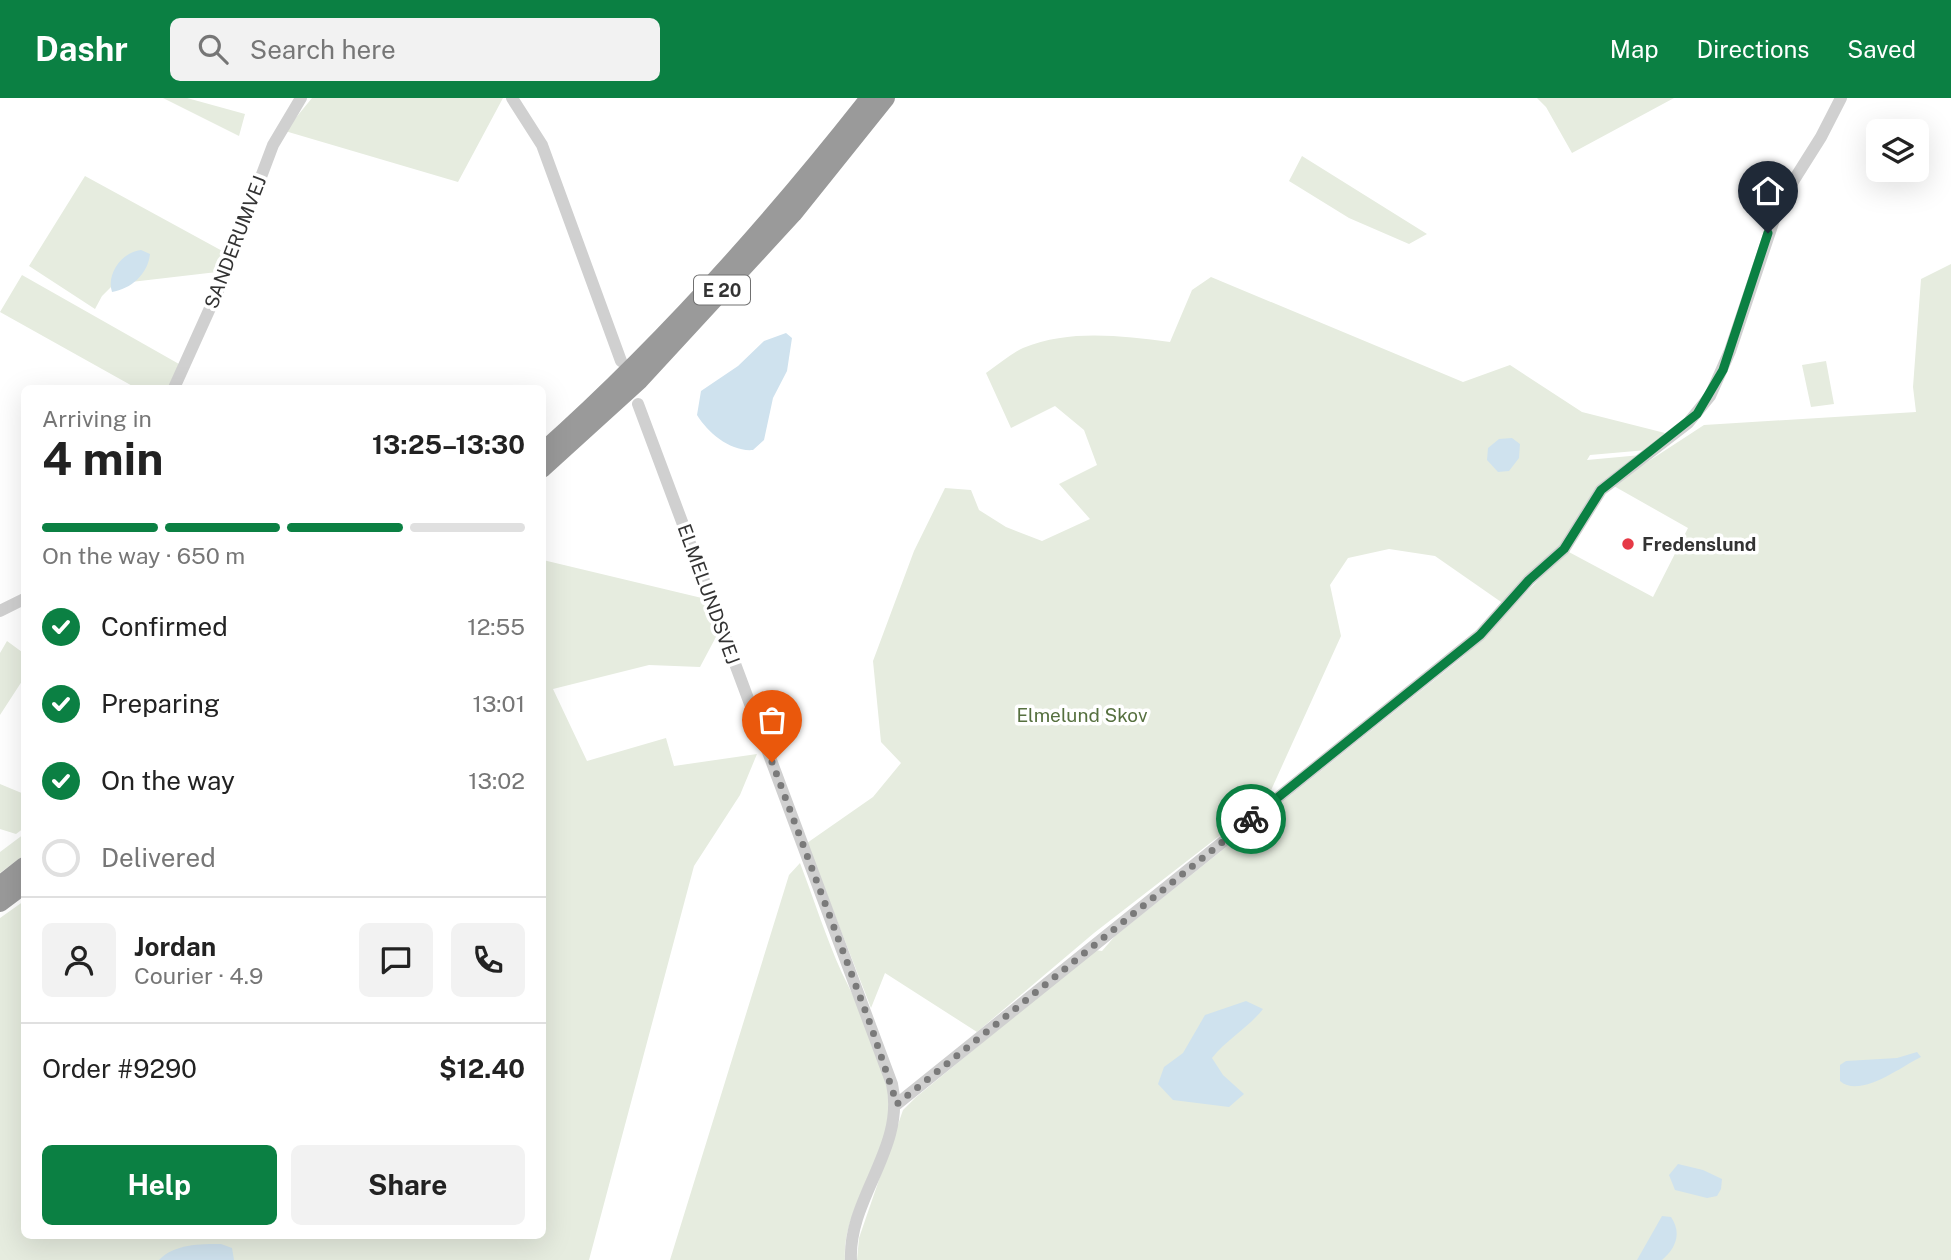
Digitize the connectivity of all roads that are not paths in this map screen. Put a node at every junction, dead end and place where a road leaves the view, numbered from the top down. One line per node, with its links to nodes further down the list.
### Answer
1 (301, 98): 7 (street, SANDERUMVEJ)
2 (512, 98): 6 (street)
3 (869, 98): 9 (highway, E 20)
4 (886, 98): 10 (highway, E 20)
5 (1841, 98): 17 (street)
6 (621, 361)
7 (175, 385)
8 (638, 404): 17 (street, ELMELUNDSVEJ)
9 (546, 448)
10 (546, 465)
11 (21, 600): 12 (street)
12 (0, 611)
13 (21, 868): 14 (highway)
14 (0, 885)
15 (21, 887): 16 (highway)
16 (0, 903)
17 (897, 1104): 18 (street)
18 (851, 1260)

